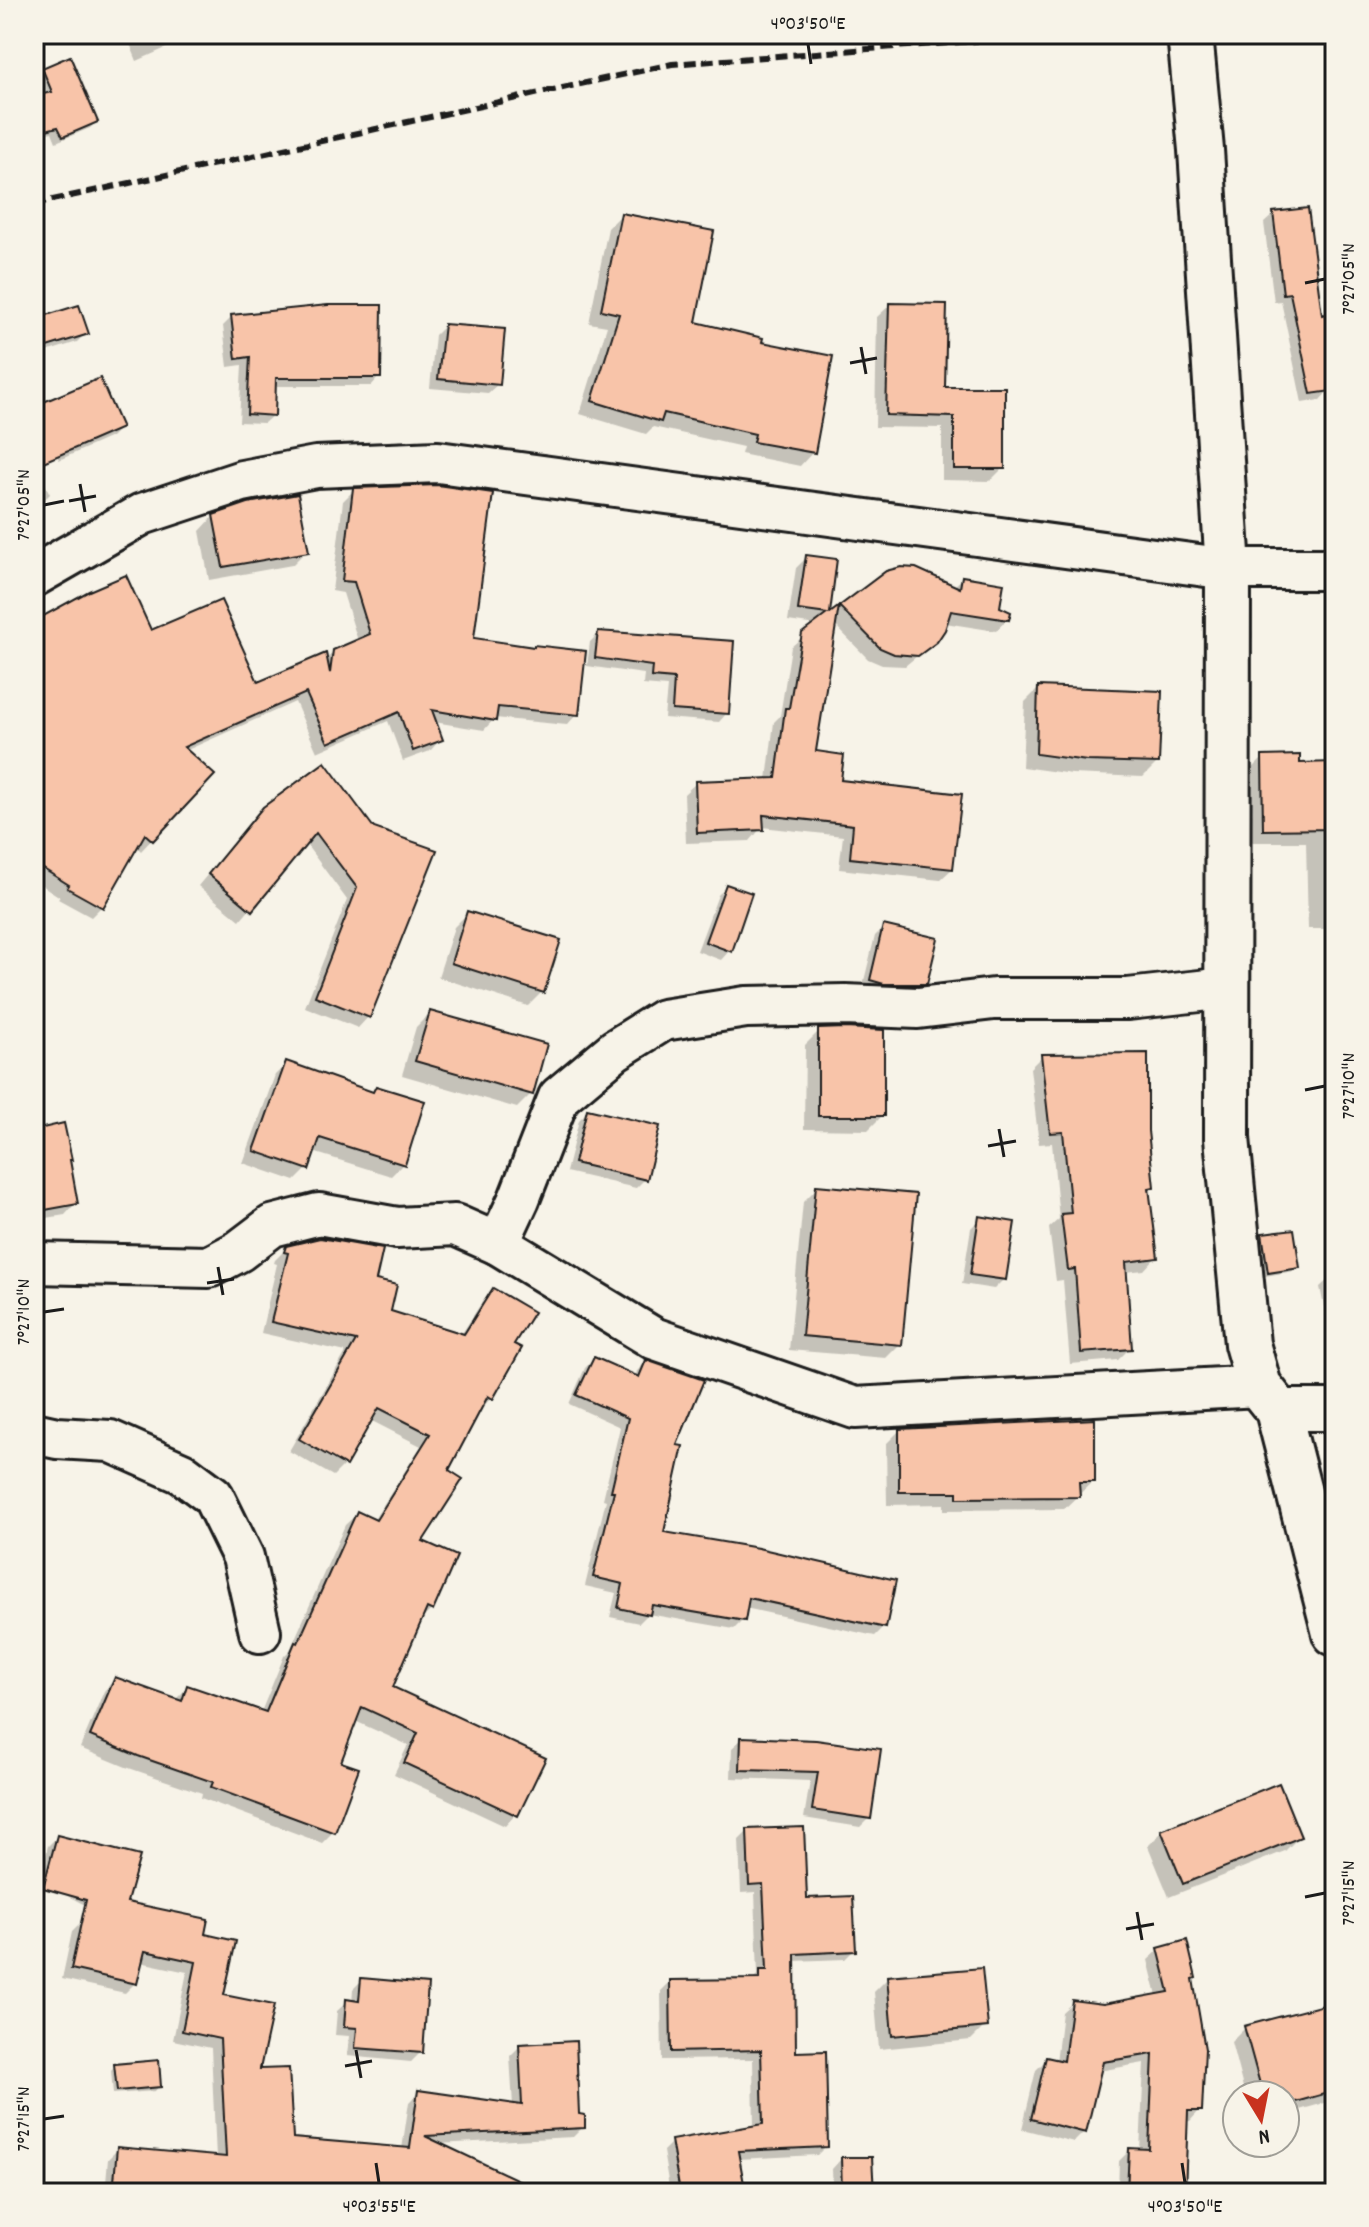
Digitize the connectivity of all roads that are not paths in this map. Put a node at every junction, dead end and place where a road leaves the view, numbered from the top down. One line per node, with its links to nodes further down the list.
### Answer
1 (1190, 34): 2 (street)
2 (1228, 569): 3 (street); 4 (street); 5 (street)
3 (1335, 569)
4 (34, 576)
5 (1227, 988): 6 (street); 8 (street)
6 (498, 1244): 7 (street); 8 (street)
7 (34, 1263)
8 (1268, 1398): 9 (street); 12 (street)
9 (1335, 1410)
10 (34, 1433): 11 (street)
11 (260, 1632)
12 (1335, 1633)

